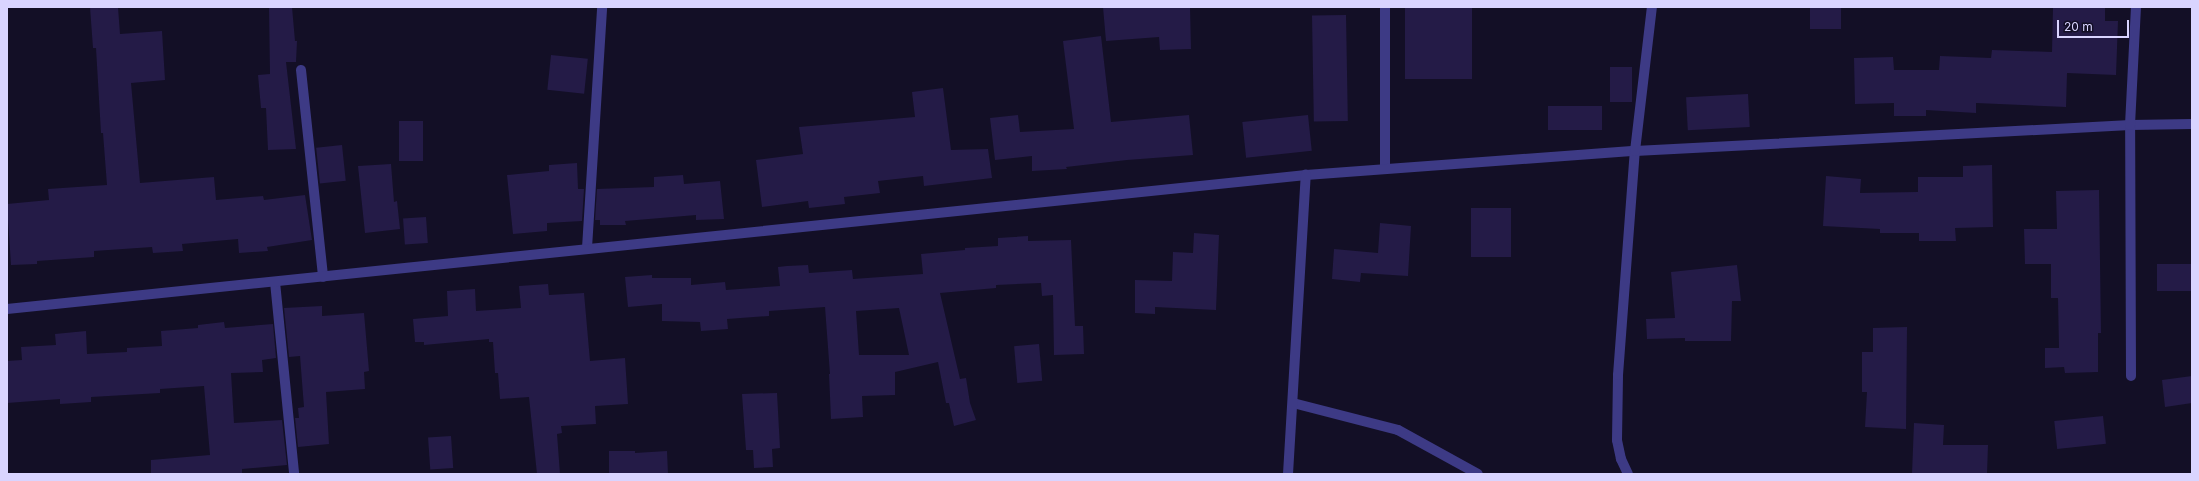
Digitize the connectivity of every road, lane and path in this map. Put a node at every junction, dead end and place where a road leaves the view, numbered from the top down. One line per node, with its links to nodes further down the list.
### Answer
1 (602, 7): 11 (street)
2 (1385, 7): 9 (street)
3 (1652, 7): 8 (street)
4 (2136, 7): 7 (street)
5 (301, 70): 12 (street)
6 (2192, 124): 7 (street)
7 (2130, 125): 8 (street); 15 (street)
8 (1635, 151): 9 (street); 20 (street)
9 (1385, 169): 10 (street)
10 (1306, 174): 11 (street); 16 (street)
11 (587, 248): 12 (street)
12 (323, 277): 13 (street)
13 (275, 282): 14 (street); 17 (street)
14 (7, 309)
15 (2131, 376)
16 (1293, 403): 18 (street); 19 (street)
17 (294, 474)
18 (1288, 474)
19 (1478, 474)
20 (1628, 474)

